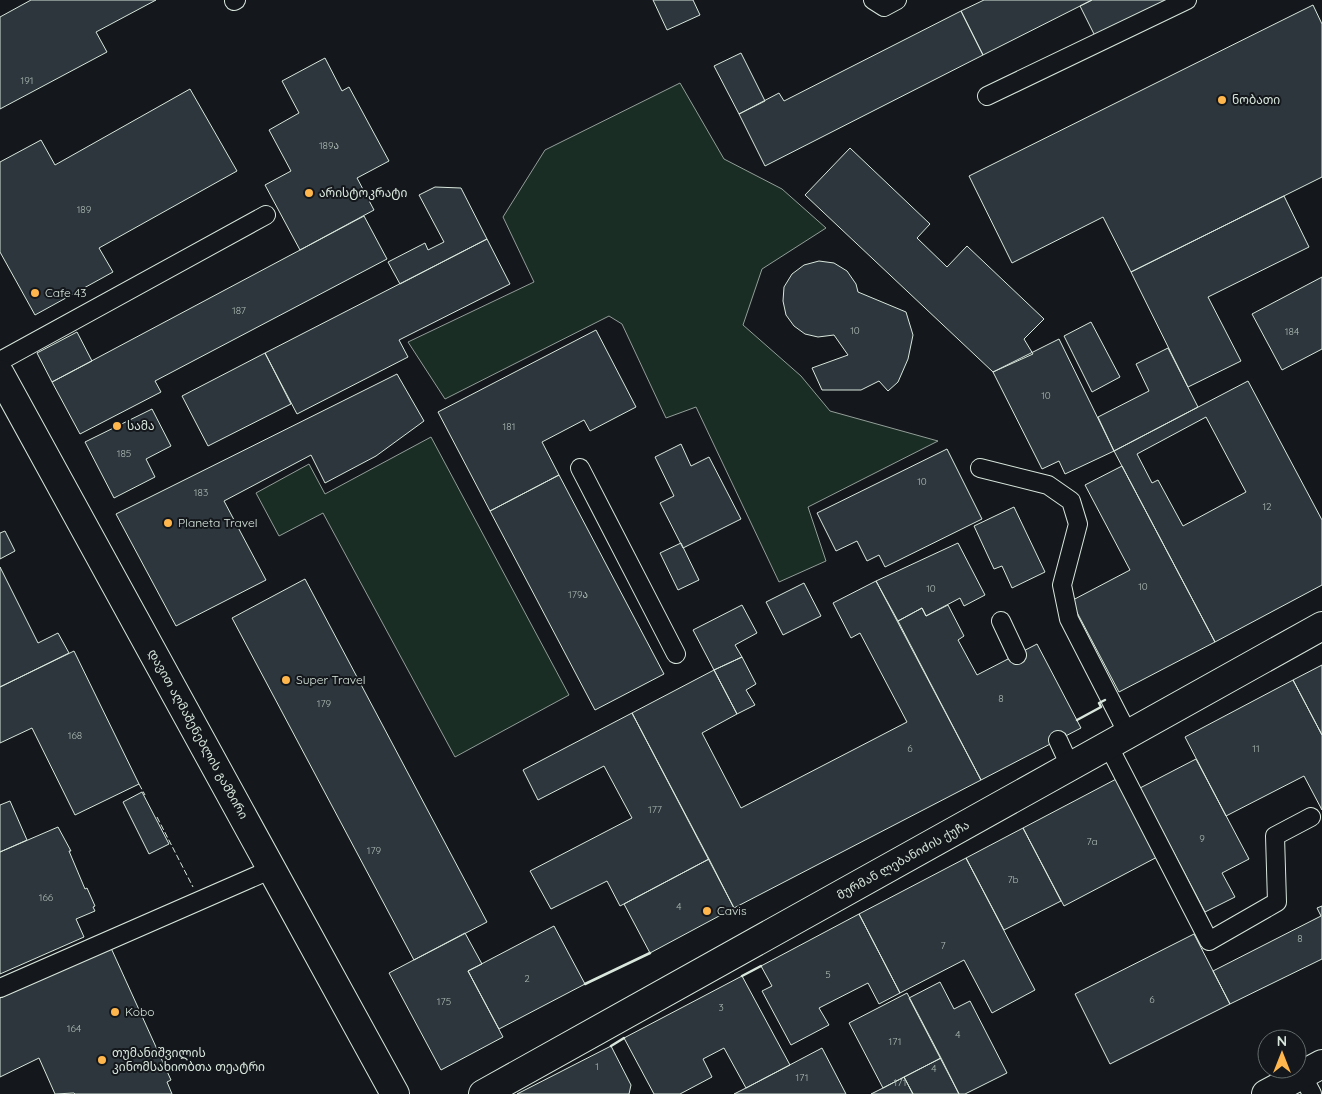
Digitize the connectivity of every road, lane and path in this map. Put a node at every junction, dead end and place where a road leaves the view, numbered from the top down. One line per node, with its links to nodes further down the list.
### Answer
1 (872, 0): 2 (lane)
2 (898, 0)
3 (1186, 0): 4 (lane)
4 (987, 96)
5 (266, 215): 6 (lane)
6 (0, 361)
7 (0, 374): 18 (street, დავით აღმაშენებლის გამზირი)
8 (580, 468): 12 (lane)
9 (980, 468): 14 (lane)
10 (1001, 622): 13 (lane)
11 (1322, 626): 14 (street, მურმან ლებანიძის ქუჩა)
12 (676, 654)
13 (1017, 655)
14 (1118, 739): 16 (street, მურმან ლებანიძის ქუჩა); 17 (lane)
15 (1058, 740): 16 (lane)
16 (1070, 766): 22 (street, მურმან ლებანიძის ქუჩა)
17 (1311, 817)
18 (272, 869): 19 (lane); 21 (street, დავით აღმაშენებლის გამზირი)
19 (0, 988)
20 (1312, 1078): 23 (street)
21 (395, 1094)
22 (483, 1094)
23 (1266, 1094)

